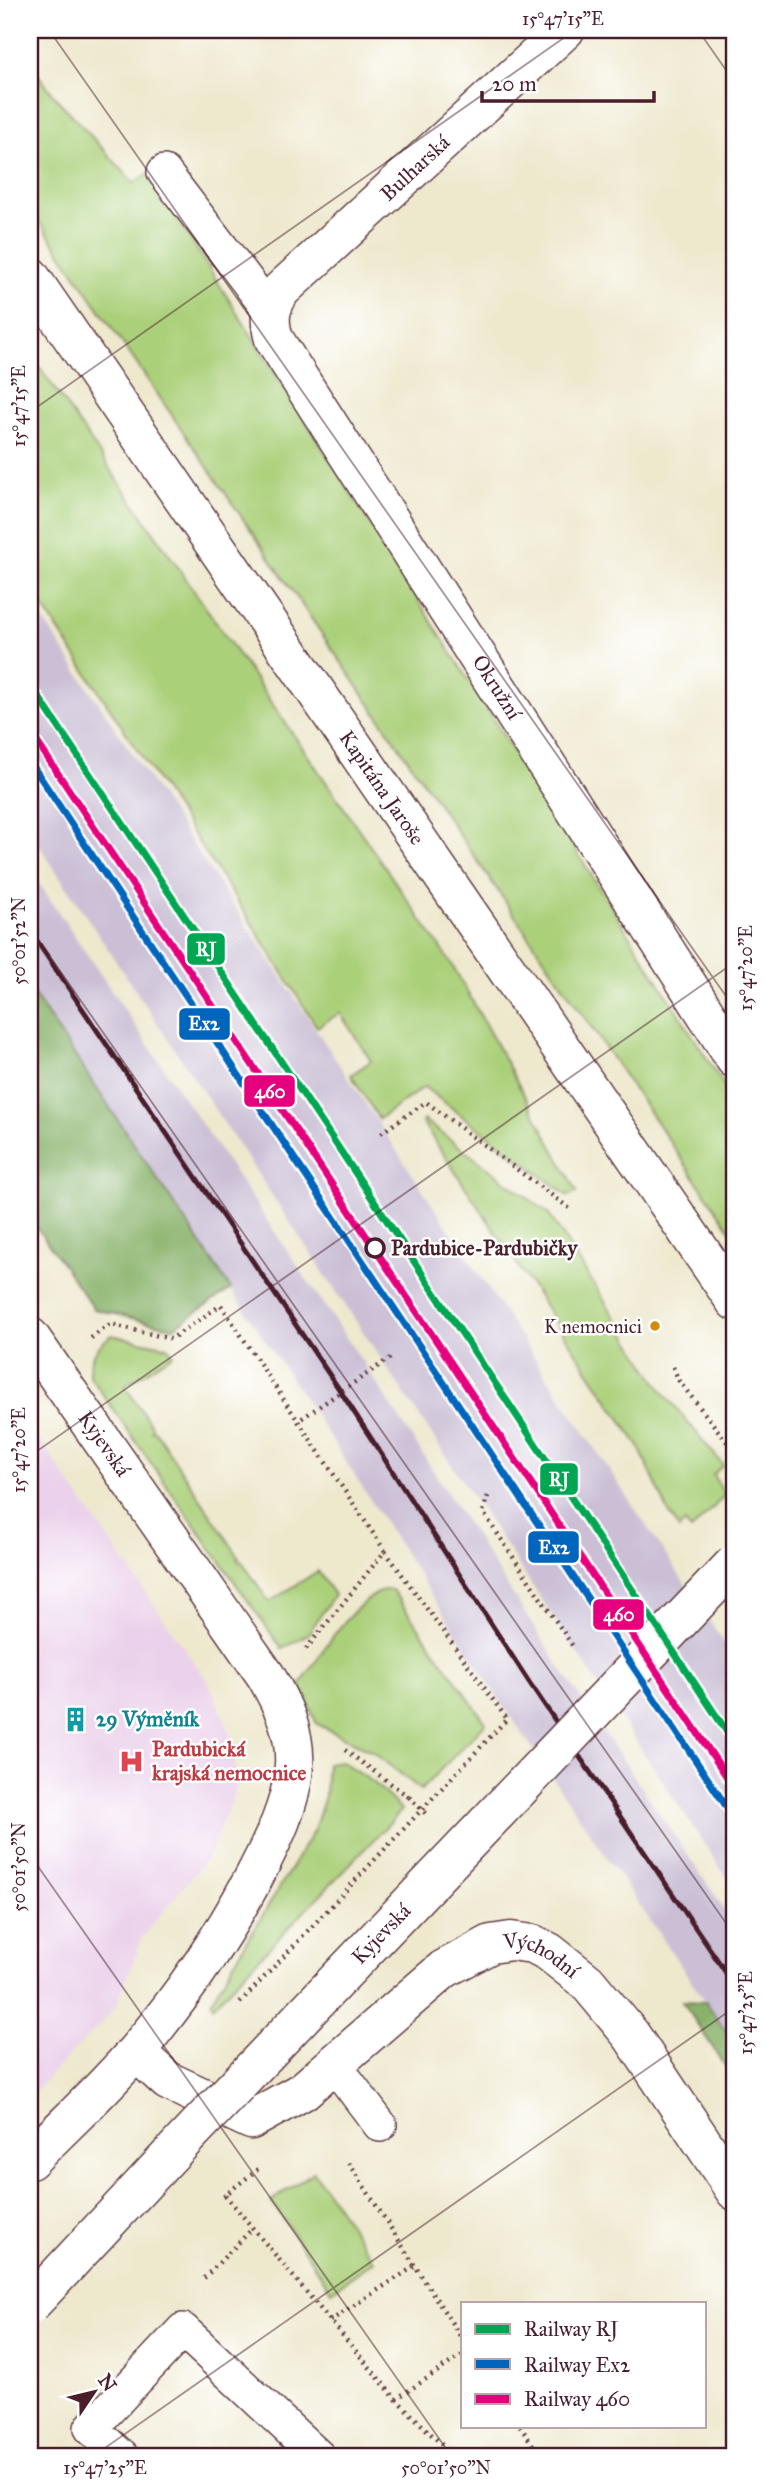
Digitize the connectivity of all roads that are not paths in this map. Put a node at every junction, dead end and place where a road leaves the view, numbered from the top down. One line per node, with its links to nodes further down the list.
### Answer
1 (565, 30): 4 (street, Bulharská)
2 (164, 172): 4 (lane)
3 (30, 276): 6 (street, Kapitána Jaroše)
4 (270, 311): 5 (street, Okružní)
5 (735, 1059)
6 (735, 1301)
7 (40, 1352): 9 (street, Kyjevská)
8 (735, 1563): 14 (street, Kyjevská, bridge)
9 (135, 2052): 10 (street, Východní); 12 (street)
10 (334, 2064): 11 (lane); 13 (street, Východní)
11 (380, 2125)
12 (30, 2160)
13 (735, 2191)
14 (30, 2305)
15 (122, 2457): 16 (lane)
16 (319, 2457)

